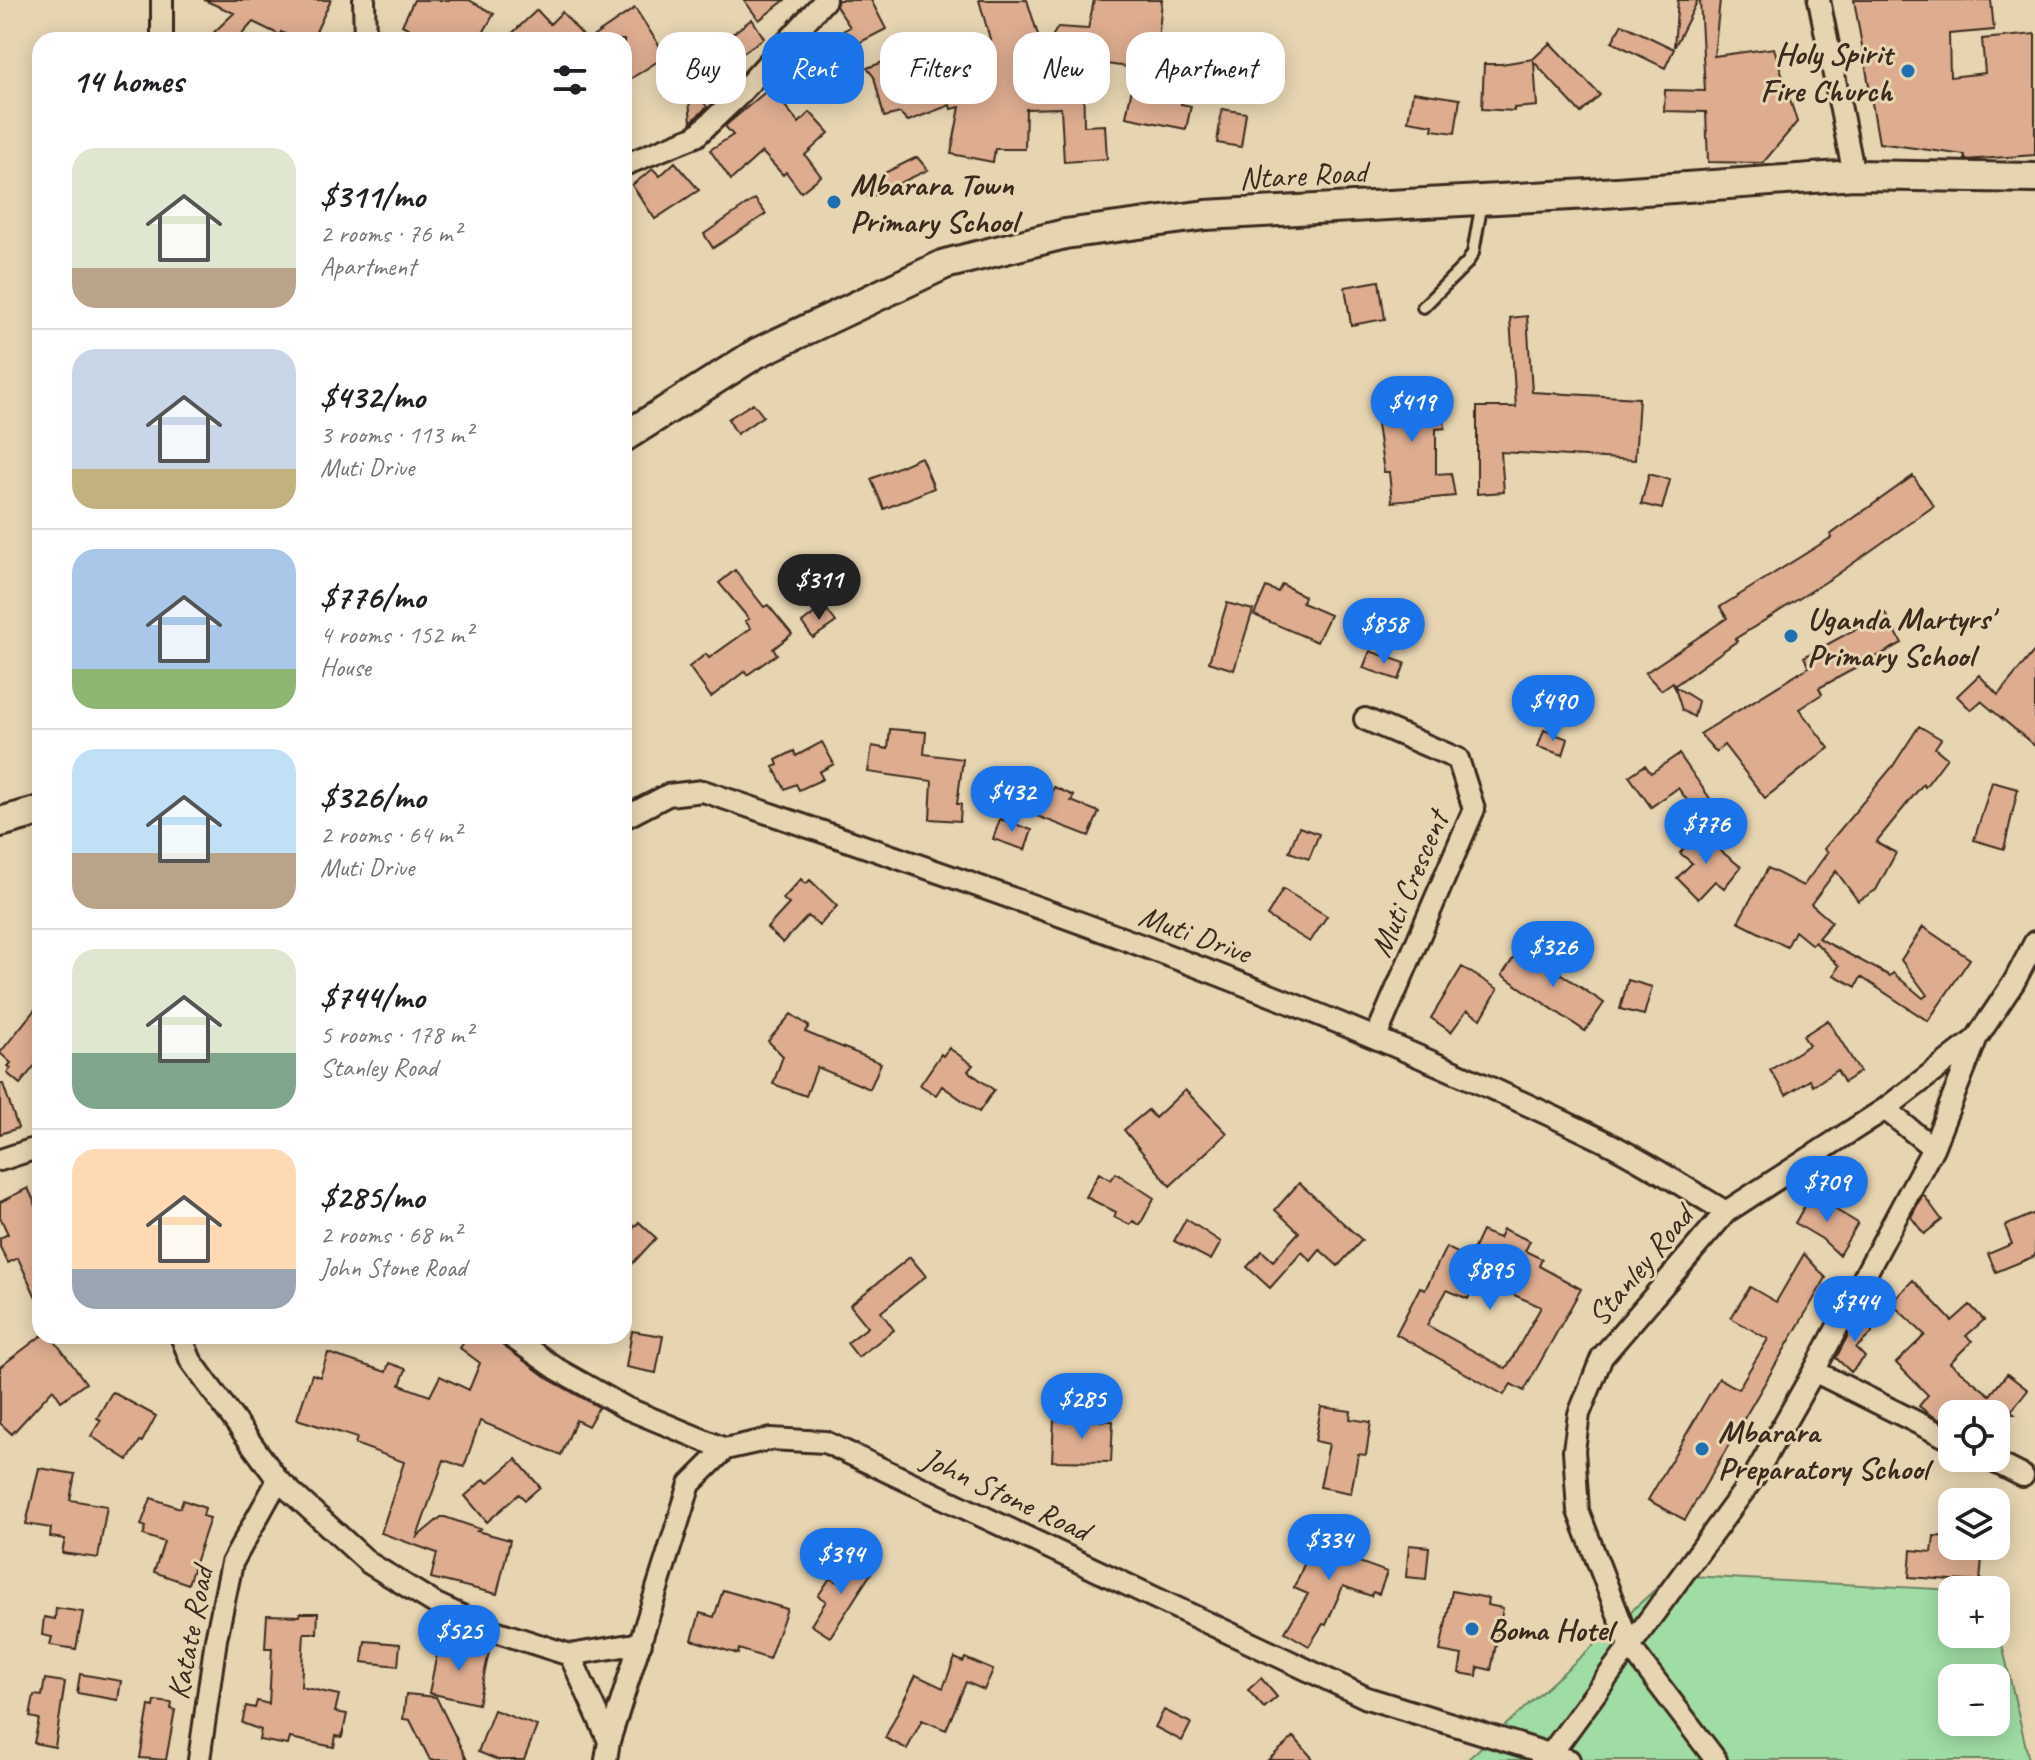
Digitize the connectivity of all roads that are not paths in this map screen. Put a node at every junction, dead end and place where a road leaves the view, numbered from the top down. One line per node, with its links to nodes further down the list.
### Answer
1 (162, 0): 5 (street)
2 (364, 0): 6 (street)
3 (825, 0): 7 (street)
4 (1819, 0): 8 (street)
5 (162, 32)
6 (365, 32)
7 (632, 162)
8 (1854, 175): 9 (main road, Ntare Road); 10 (main road, Ntare Road)
9 (2035, 178)
10 (1482, 200): 11 (lane); 12 (main road, Ntare Road)
11 (1423, 307)
12 (632, 432)
13 (1365, 719): 18 (street, Muti Crescent)
14 (32, 813): 16 (main road)
15 (632, 814): 18 (street, Muti Drive)
16 (0, 822)
17 (2035, 942): 19 (street, Stanley Road)
18 (1376, 1037): 24 (street, Muti Drive)
19 (1976, 1039): 20 (street, Stanley Road); 21 (street, Stanley Road)
20 (1885, 1109): 21 (street); 24 (street, Stanley Road)
21 (1933, 1148): 27 (street, Stanley Road)
22 (32, 1150): 23 (street)
23 (0, 1160)
24 (1726, 1212): 34 (street, Stanley Road)
25 (184, 1344): 32 (street)
26 (521, 1344): 29 (street)
27 (1814, 1371): 28 (street); 34 (street, Stanley Road)
28 (1938, 1433)
29 (725, 1449): 33 (street); 37 (street, John Stone Road)
30 (2010, 1470): 31 (street)
31 (2023, 1476)
32 (278, 1480): 35 (street); 38 (street, Katate Road)
33 (641, 1643): 35 (street); 36 (street)
34 (1631, 1648): 37 (street, Stanley Road); 39 (street, Stanley Road)
35 (570, 1655): 36 (street)
36 (608, 1750)
37 (1553, 1758)
38 (199, 1760)
39 (1716, 1760)

